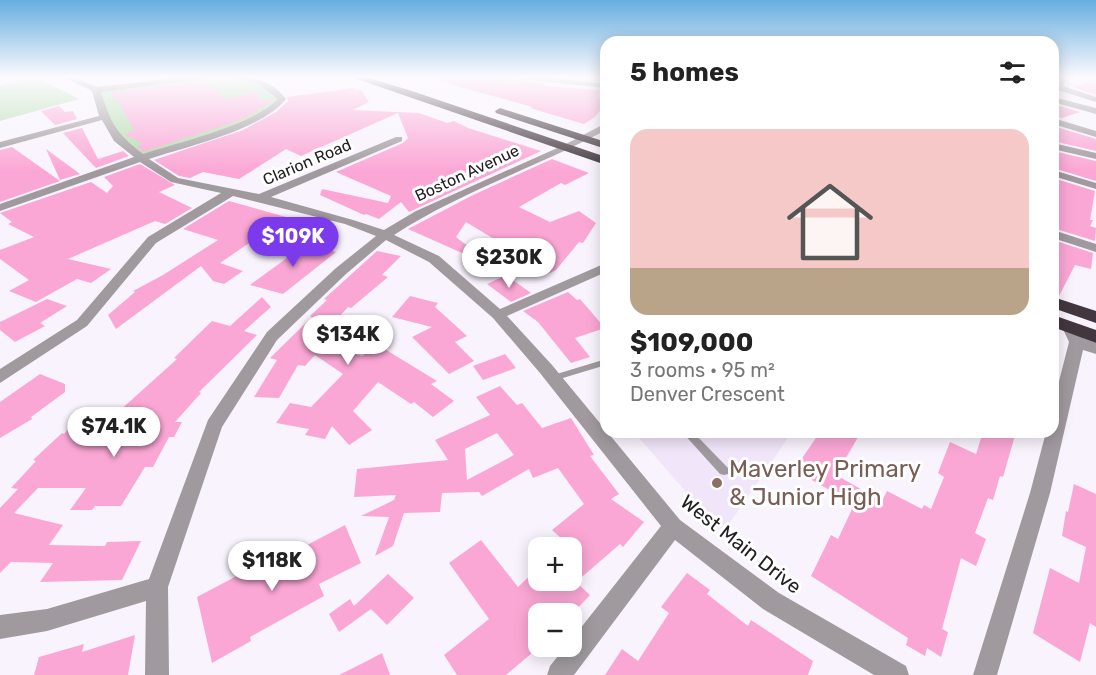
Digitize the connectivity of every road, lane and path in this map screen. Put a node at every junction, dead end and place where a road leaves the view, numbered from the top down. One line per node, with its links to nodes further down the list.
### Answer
1 (101, 108): 5 (street, West Main Drive)
2 (273, 108): 16 (street)
3 (451, 108): 13 (highway)
4 (494, 109): 9 (highway)
5 (104, 117): 12 (street); 16 (street, West Main Drive)
6 (1059, 123): 8 (street)
7 (600, 129): 9 (street, Boston Avenue)
8 (1096, 134)
9 (585, 138): 11 (highway); 13 (street, Boston Avenue)
10 (399, 139): 21 (street, Clarion Road)
11 (600, 144)
12 (0, 145)
13 (567, 147): 17 (highway); 23 (street, Boston Avenue)
14 (1059, 147): 15 (street)
15 (1096, 156)
16 (141, 158): 20 (street, West Main Drive); 22 (street)
17 (600, 159)
18 (1059, 175): 19 (street)
19 (1096, 186)
20 (231, 192): 21 (street, West Main Drive); 33 (street)
21 (260, 198): 23 (street, West Main Drive)
22 (0, 208)
23 (385, 235): 28 (street, West Main Drive); 42 (street, Boston Avenue)
24 (1059, 236): 25 (street)
25 (1096, 248)
26 (600, 270): 28 (street)
27 (1059, 304): 29 (highway)
28 (498, 315): 34 (street, West Main Drive)
29 (1096, 317)
30 (1074, 332): 31 (street); 35 (street)
31 (1096, 349)
32 (600, 364): 34 (lane)
33 (0, 377)
34 (553, 378): 36 (street, West Main Drive)
35 (1059, 403)
36 (600, 436)
37 (602, 438): 41 (street, West Main Drive)
38 (693, 438): 40 (lane)
39 (1052, 438): 47 (street)
40 (724, 471)
41 (673, 526): 45 (street); 46 (street, West Main Drive)
42 (157, 587): 43 (street); 44 (street, Boston Avenue)
43 (0, 627)
44 (157, 675)
45 (559, 675)
46 (897, 675)
47 (985, 675)

